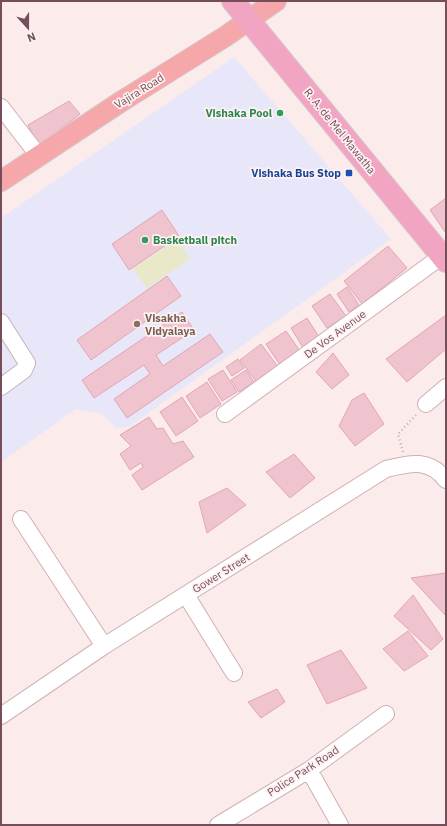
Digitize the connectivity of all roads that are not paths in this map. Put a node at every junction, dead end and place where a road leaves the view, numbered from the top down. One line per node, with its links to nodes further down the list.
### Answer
1 (233, 1): 3 (highway, R. A. de Mel Mawatha)
2 (276, 1): 3 (main road, Vajira Road)
3 (249, 20): 5 (main road, Vajira Road); 7 (highway, R. A. de Mel Mawatha)
4 (1, 107): 5 (street)
5 (38, 155): 6 (main road, Vajira Road)
6 (1, 181)
7 (445, 257): 12 (street, De Vos Avenue)
8 (1, 322): 9 (street)
9 (1, 387)
10 (446, 387): 11 (street)
11 (426, 404)
12 (225, 414)
13 (446, 480): 15 (street, Gower Street)
14 (21, 519): 16 (street)
15 (186, 595): 16 (street, Gower Street); 17 (street)
16 (104, 646): 19 (street, Gower Street)
17 (234, 673)
18 (386, 714): 20 (street, Police Park Road)
19 (1, 716)
20 (309, 770): 21 (street, Police Park Road); 22 (street)
21 (218, 825)
22 (340, 825)

